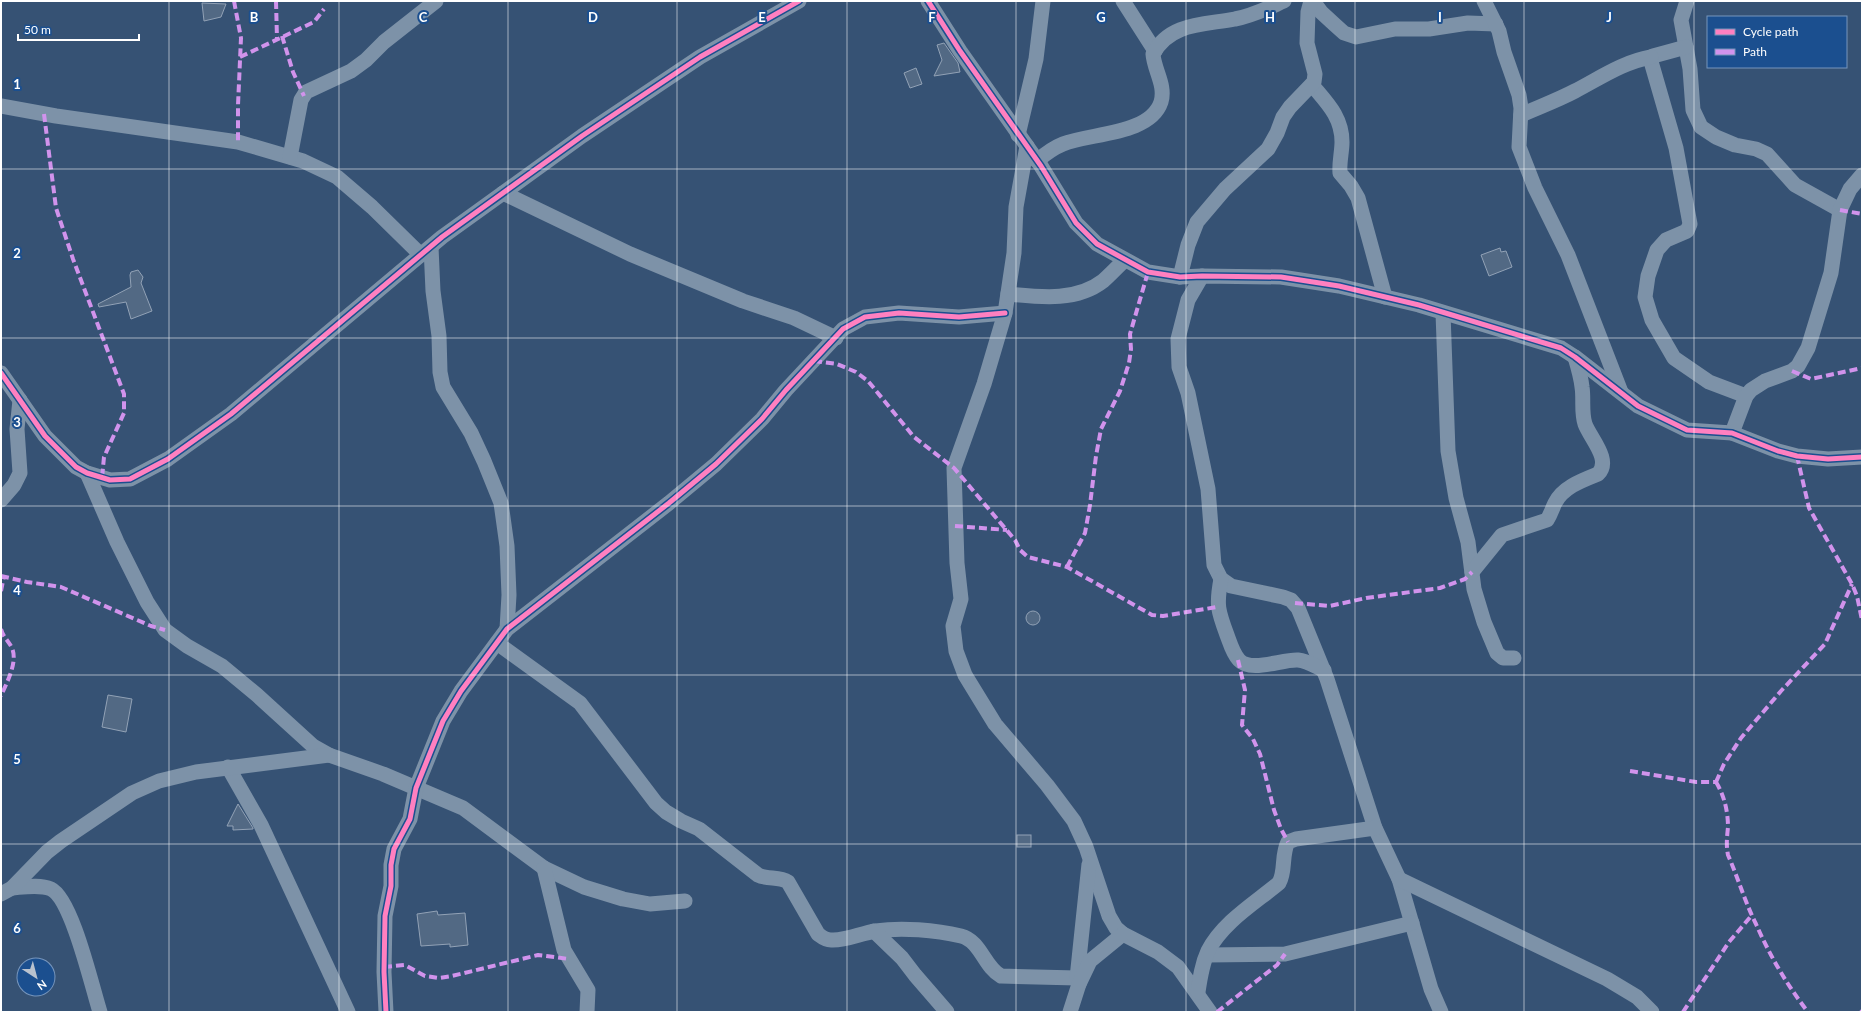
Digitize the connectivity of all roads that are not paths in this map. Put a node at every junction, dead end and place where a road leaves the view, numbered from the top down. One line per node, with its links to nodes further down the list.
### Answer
1 (436, 1): 18 (street)
2 (799, 1): 21 (street)
3 (928, 1): 17 (street)
4 (1043, 1): 17 (street)
5 (1123, 1): 12 (street)
6 (1284, 1): 12 (street)
7 (1312, 1): 10 (street); 14 (street)
8 (1484, 1): 10 (street)
9 (1687, 1): 11 (street)
10 (1496, 24): 16 (street)
11 (1686, 47): 13 (street); 22 (street)
12 (1155, 51): 19 (street)
13 (1651, 57): 16 (street); 35 (street)
14 (1312, 85): 26 (street); 28 (street)
15 (1, 106): 18 (street)
16 (1520, 115): 34 (street)
17 (1022, 141): 19 (street); 27 (street)
18 (290, 157): 23 (street)
19 (1037, 161): 24 (street)
20 (1862, 175): 22 (street)
21 (503, 193): 23 (street); 31 (street)
22 (1840, 210): 35 (street)
23 (426, 251): 39 (street); 43 (street)
24 (1125, 260): 26 (street); 27 (street)
25 (1202, 276): 26 (street); 28 (street); 42 (street)
26 (1180, 277)
27 (1008, 294): 29 (street)
28 (1386, 297): 30 (street)
29 (1005, 313): 31 (street); 51 (street)
30 (1443, 313): 32 (street); 41 (street)
31 (836, 338): 43 (street)
32 (1575, 357): 34 (street); 41 (street)
33 (1, 373): 36 (street)
34 (1621, 394): 37 (street)
35 (1746, 396): 37 (street)
36 (20, 400): 39 (street); 40 (street)
37 (1732, 433): 38 (street)
38 (1862, 457)
39 (87, 473): 47 (street)
40 (1, 500)
41 (1472, 572): 45 (street)
42 (1221, 579): 46 (street); 46 (street)
43 (507, 629): 44 (street)
44 (498, 643): 49 (street); 57 (street)
45 (1514, 658)
46 (1324, 670): 50 (street)
47 (329, 755): 48 (street); 49 (street)
48 (228, 767): 54 (street); 63 (street)
49 (416, 788): 52 (street); 64 (street)
50 (1375, 828): 53 (street); 59 (street)
51 (1090, 859): 58 (street); 60 (street)
52 (544, 868): 55 (street); 65 (street)
53 (1400, 879): 56 (street); 70 (street)
54 (6, 891): 62 (street)
55 (685, 901)
56 (1412, 923): 59 (street); 69 (street)
57 (874, 931): 60 (street); 66 (street)
58 (1123, 934): 60 (street); 61 (street)
59 (1207, 955): 61 (street)
60 (1078, 981): 67 (street)
61 (1198, 992): 68 (street)
62 (100, 1012)
63 (348, 1012)
64 (386, 1012)
65 (587, 1012)
66 (947, 1012)
67 (1070, 1012)
68 (1210, 1012)
69 (1441, 1012)
70 (1652, 1012)

